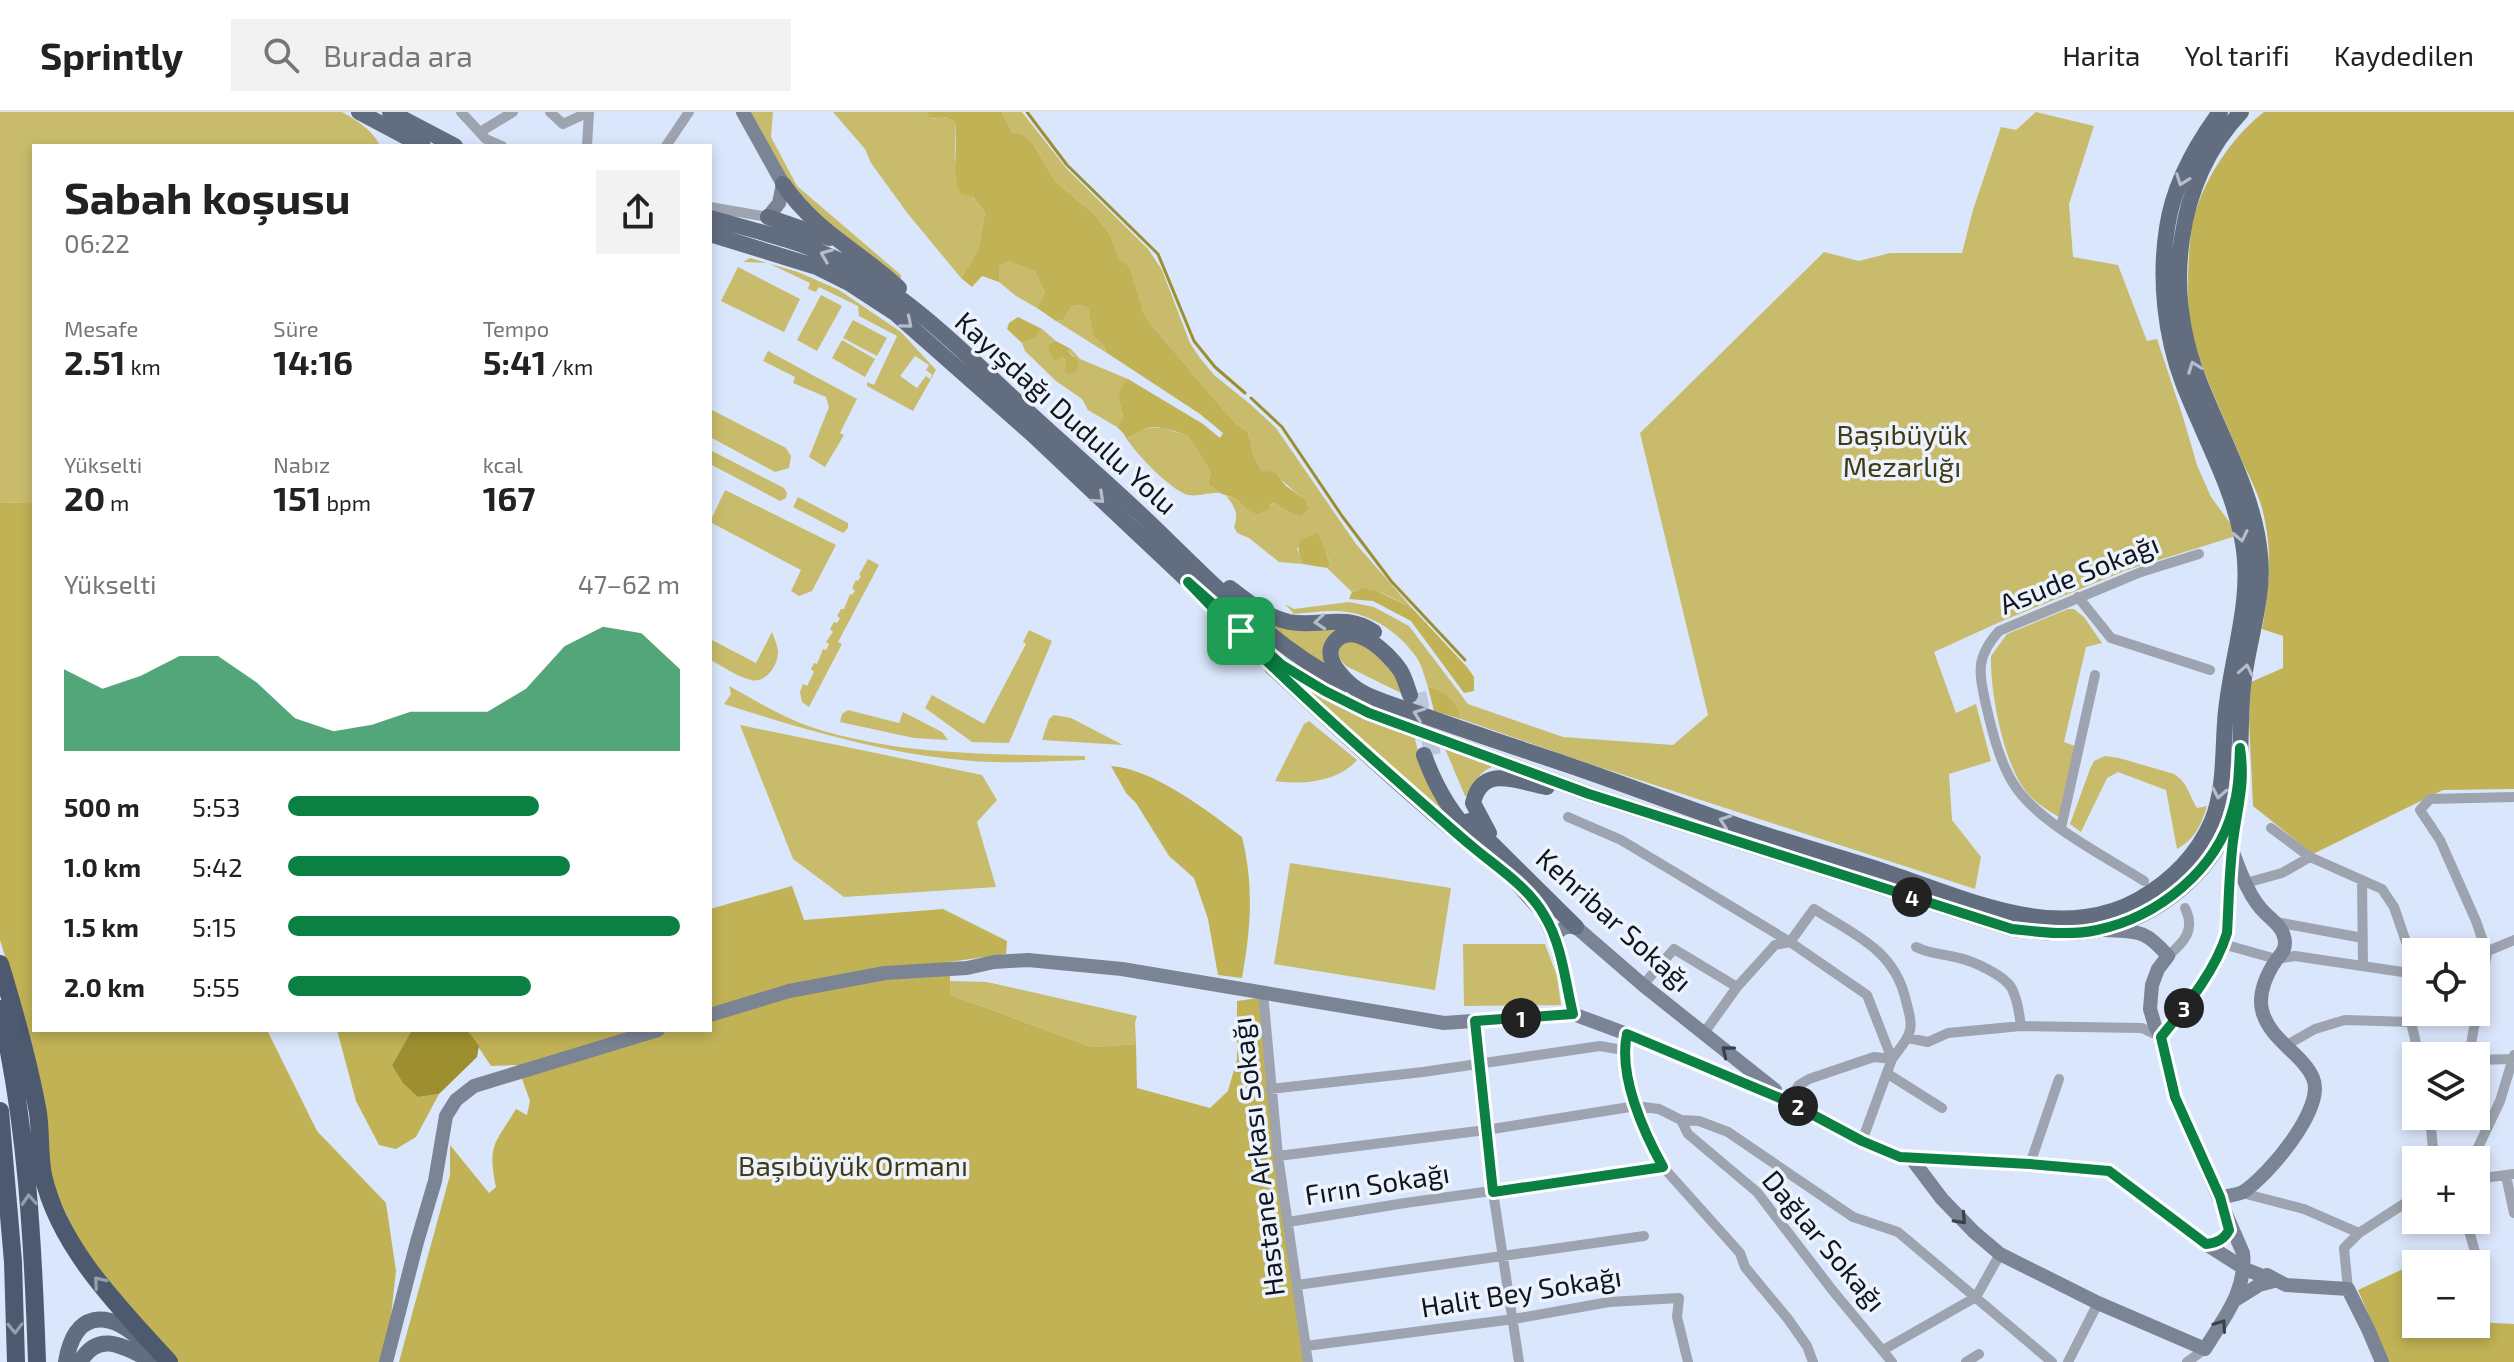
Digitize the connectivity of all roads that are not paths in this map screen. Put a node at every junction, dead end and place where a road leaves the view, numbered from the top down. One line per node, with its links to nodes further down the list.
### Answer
1 (359, 112): 12 (main road)
2 (390, 112): 13 (main road)
3 (461, 112): 11 (street)
4 (513, 112): 11 (street)
5 (550, 112): 6 (street)
6 (589, 112): 15 (street)
7 (689, 112): 16 (street)
8 (743, 112): 17 (main road)
9 (2220, 112): 31 (main road, one-way to 31)
10 (2241, 112): 32 (main road, one-way to 10)
11 (480, 132): 14 (street)
12 (419, 144)
13 (451, 144)
14 (497, 144)
15 (587, 144)
16 (667, 144)
17 (783, 184): 19 (main road); 22 (main road)
18 (712, 207): 19 (street)
19 (768, 217): 22 (main road)
20 (712, 219): 23 (main road, Kayışdağı Dudullu Yolu, one-way to 20)
21 (712, 235): 26 (main road, Kayışdağı Dudullu Yolu, one-way to 26)
22 (838, 242): 23 (main road)
23 (954, 344): 24 (main road, Kayışdağı Dudullu Yolu)
24 (1166, 539): 30 (main road, Kayışdağı Dudullu Yolu); 30 (main road, one-way to 24)
25 (2199, 554): 27 (street, Asude Sokağı)
26 (1188, 582): 30 (main road, Kayışdağı Dudullu Yolu); 41 (main road)
27 (2078, 597): 28 (street); 37 (street, Asude Sokağı)
28 (2210, 670)
29 (2095, 675): 37 (street)
30 (1353, 697): 31 (main road)
31 (1475, 744): 34 (main road)
32 (2240, 748): 39 (main road); 48 (main road)
33 (1428, 755): 41 (main road)
34 (1589, 794): 41 (main road); 48 (main road)
35 (2514, 797): 53 (street)
36 (1568, 817): 55 (street)
37 (2061, 828): 43 (street)
38 (2271, 828): 40 (street)
39 (2232, 850): 44 (main road); 56 (main road)
40 (2310, 857): 42 (street); 44 (street)
41 (1517, 876): 47 (main road, Kehribar Sokağı); 50 (main road)
42 (2362, 880): 51 (street); 52 (street)
43 (2144, 881)
44 (2246, 883): 46 (main road)
45 (2185, 908): 59 (street)
46 (2276, 922): 51 (street); 60 (main road)
47 (1576, 927): 50 (main road); 65 (main road, Kehribar Sokağı)
48 (2098, 930): 49 (main road)
49 (2145, 934): 59 (main road); 63 (main road)
50 (1555, 937): 70 (main road)
51 (2363, 938): 62 (street)
52 (2406, 938)
53 (2478, 938)
54 (2514, 940): 58 (street)
55 (1790, 942): 66 (street); 78 (street); 82 (street)
56 (2223, 944): 60 (street); 77 (main road)
57 (1916, 947): 73 (street)
58 (2490, 951)
59 (2168, 956): 63 (main road)
60 (2276, 959): 62 (street); 79 (main road)
61 (0, 964): 130 (highway, one-way to 61)
62 (2363, 966): 64 (street)
63 (2158, 969): 77 (main road)
64 (2402, 970)
65 (1643, 985): 66 (street); 75 (main road, Kehribar Sokağı)
66 (1737, 987): 75 (street)
67 (1257, 992): 69 (main road); 71 (main road); 87 (street, Hastane Arkası Sokağı)
68 (0, 1009): 126 (highway, one-way to 68)
69 (712, 1014)
70 (1573, 1014): 71 (main road); 76 (main road)
71 (1475, 1021): 84 (street)
72 (2402, 1022): 79 (street)
73 (2021, 1026): 77 (street); 78 (street)
74 (651, 1032): 131 (main road)
75 (1704, 1033): 88 (main road, Kehribar Sokağı, one-way to 75)
76 (1627, 1034): 80 (street); 88 (main road)
77 (2161, 1037): 104 (main road)
78 (1908, 1038): 82 (street)
79 (2285, 1046): 103 (main road)
80 (1623, 1050): 84 (street); 89 (street)
81 (2513, 1057): 83 (street); 95 (street)
82 (1892, 1059): 85 (street); 88 (street)
83 (2490, 1059)
84 (1480, 1065): 87 (street); 93 (street)
85 (1888, 1074): 90 (street); 94 (street)
86 (2059, 1079): 98 (street)
87 (1270, 1089): 96 (street, Hastane Arkası Sokağı)
88 (1787, 1101): 94 (main road)
89 (1636, 1106): 92 (street); 93 (street); 99 (street)
90 (1942, 1108)
91 (0, 1111): 125 (highway, one-way to 125)
92 (1681, 1120): 117 (street); 122 (street, Dağlar Sokağı)
93 (1486, 1130): 96 (street); 102 (street)
94 (1862, 1141): 97 (main road)
95 (2479, 1146)
96 (1278, 1156): 107 (street, Hastane Arkası Sokağı)
97 (1911, 1158): 98 (main road); 111 (main road, one-way to 111)
98 (2030, 1164): 110 (main road)
99 (1663, 1167): 102 (street, Fırın Sokağı); 135 (street)
100 (2510, 1175): 101 (street); 106 (street)
101 (2490, 1177)
102 (1493, 1192): 107 (street, Fırın Sokağı); 112 (street)
103 (2242, 1193): 104 (main road); 108 (street)
104 (2220, 1197): 110 (main road); 113 (main road)
105 (2402, 1205): 108 (street)
106 (2514, 1213)
107 (1288, 1222): 115 (street, Hastane Arkası Sokağı)
108 (2359, 1233): 116 (street)
109 (1644, 1236): 112 (street)
110 (2206, 1244): 113 (main road)
111 (2000, 1254): 117 (street); 119 (main road)
112 (1503, 1255): 115 (street); 120 (street)
113 (2244, 1261): 114 (main road); 118 (main road)
114 (2275, 1281): 116 (main road); 118 (main road)
115 (1297, 1285): 121 (street, Hastane Arkası Sokağı)
116 (2348, 1289): 141 (main road)
117 (1976, 1297): 122 (street); 138 (street)
118 (2235, 1300): 124 (main road, one-way to 118)
119 (2098, 1303): 124 (main road); 139 (street)
120 (1514, 1319): 121 (street, Halit Bey Sokağı); 133 (street); 134 (street, Halit Bey Sokağı)
121 (1306, 1346): 132 (street, Hastane Arkası Sokağı)
122 (1883, 1350): 136 (street, Dağlar Sokağı)
123 (1979, 1354): 137 (street)
124 (2204, 1356): 140 (street)
125 (16, 1362)
126 (37, 1362)
127 (66, 1362): 130 (main road)
128 (80, 1362): 129 (main road)
129 (155, 1362)
130 (168, 1362)
131 (386, 1362)
132 (1308, 1362)
133 (1519, 1362)
134 (1688, 1362)
135 (1813, 1362)
136 (1892, 1362)
137 (1966, 1362)
138 (2052, 1362)
139 (2068, 1362)
140 (2187, 1362)
141 (2382, 1362)

